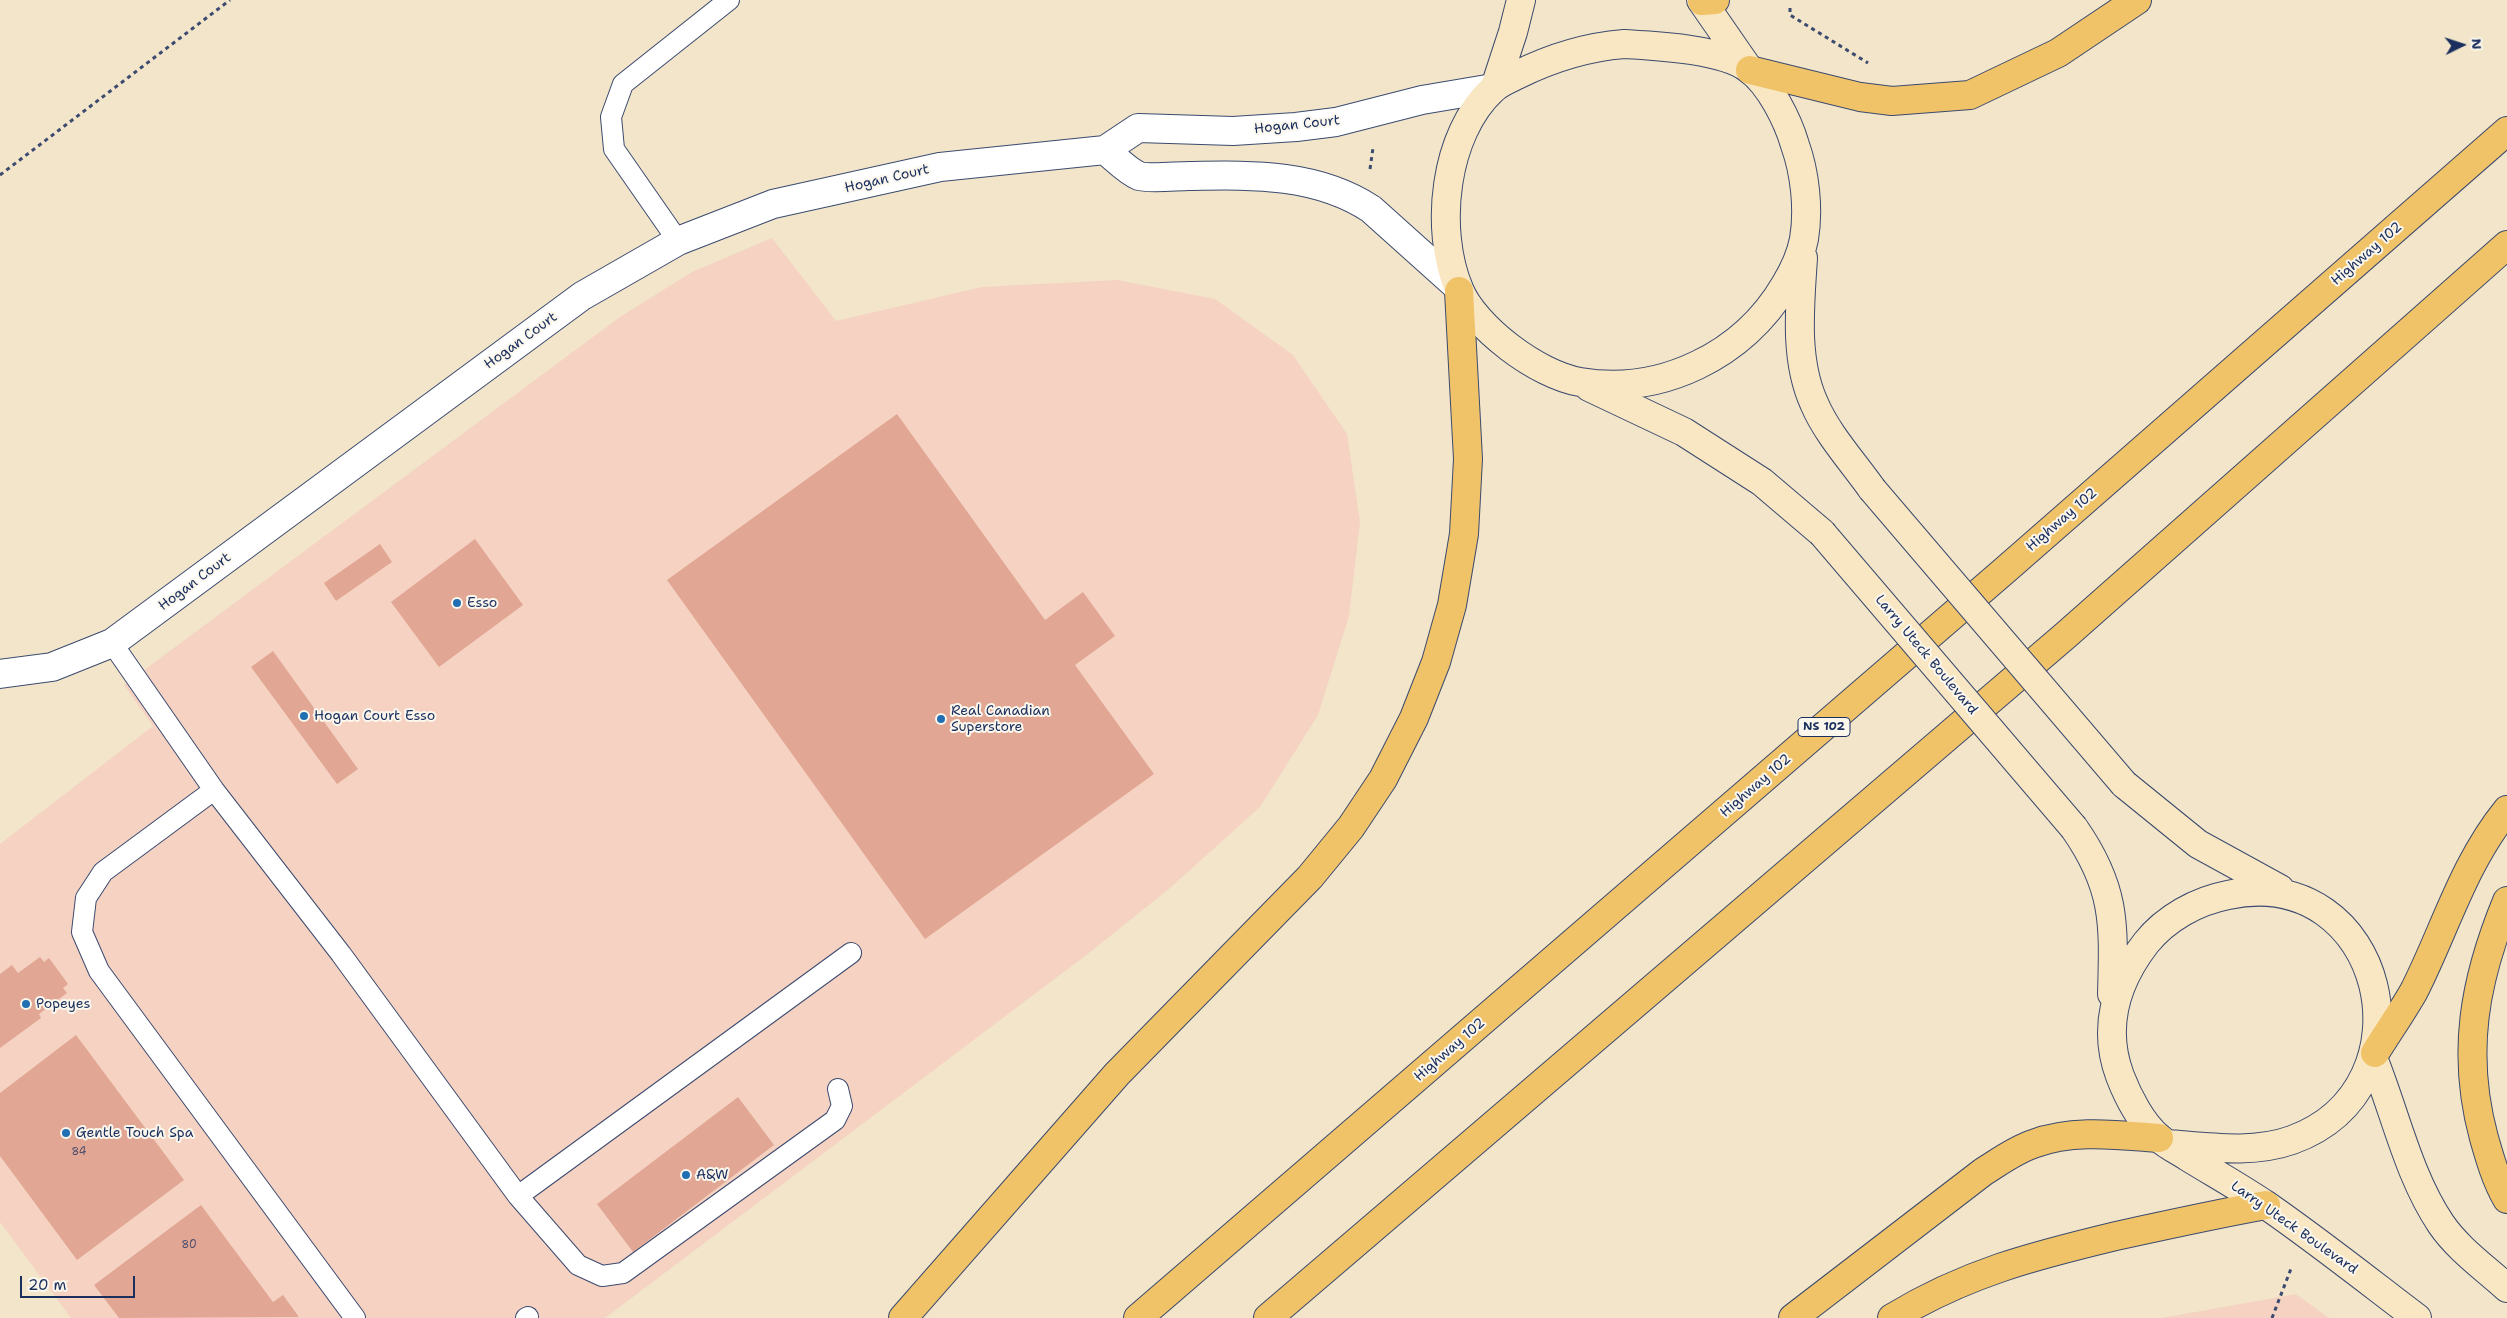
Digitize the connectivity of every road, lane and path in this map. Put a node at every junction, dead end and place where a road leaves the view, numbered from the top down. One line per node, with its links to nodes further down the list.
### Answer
1 (230, 0): 14 (path)
2 (729, 0): 16 (lane)
3 (1520, 0): 9 (main road)
4 (1706, 0): 7 (main road)
5 (2138, 0): 7 (highway)
6 (1790, 8): 8 (path)
7 (1749, 69): 9 (main road); 15 (main road)
8 (1866, 71)
9 (1494, 88): 12 (street, Hogan Court); 18 (main road)
10 (2507, 131): 38 (highway, Highway 102 / NS 102)
11 (1373, 147): 13 (path)
12 (1105, 150): 16 (street, Hogan Court); 18 (street)
13 (1370, 173)
14 (0, 175)
15 (1804, 239): 19 (main road); 24 (main road, bridge)
16 (678, 240): 20 (street, Hogan Court)
17 (2507, 245): 39 (highway)
18 (1459, 289): 19 (main road); 37 (highway)
19 (1578, 382): 27 (main road, Larry Uteck Boulevard, bridge)
20 (112, 643): 21 (street, Hogan Court); 22 (lane)
21 (0, 674)
22 (214, 790): 31 (lane); 36 (lane)
23 (2507, 810): 28 (highway)
24 (2299, 899): 27 (main road); 28 (main road)
25 (2507, 901): 32 (highway)
26 (851, 953): 31 (lane)
27 (2110, 1039): 30 (main road, Larry Uteck Boulevard)
28 (2374, 1055): 30 (main road); 35 (main road)
29 (838, 1089): 31 (lane)
30 (2163, 1141): 33 (main road, Larry Uteck Boulevard); 40 (highway)
31 (518, 1196)
32 (2507, 1199)
33 (2266, 1205): 41 (highway); 43 (main road, Larry Uteck Boulevard)
34 (2292, 1265): 42 (path)
35 (2507, 1288)
36 (355, 1318)
37 (903, 1318)
38 (1138, 1318)
39 (1268, 1318)
40 (1793, 1318)
41 (1892, 1318)
42 (2272, 1318)
43 (2417, 1318)

